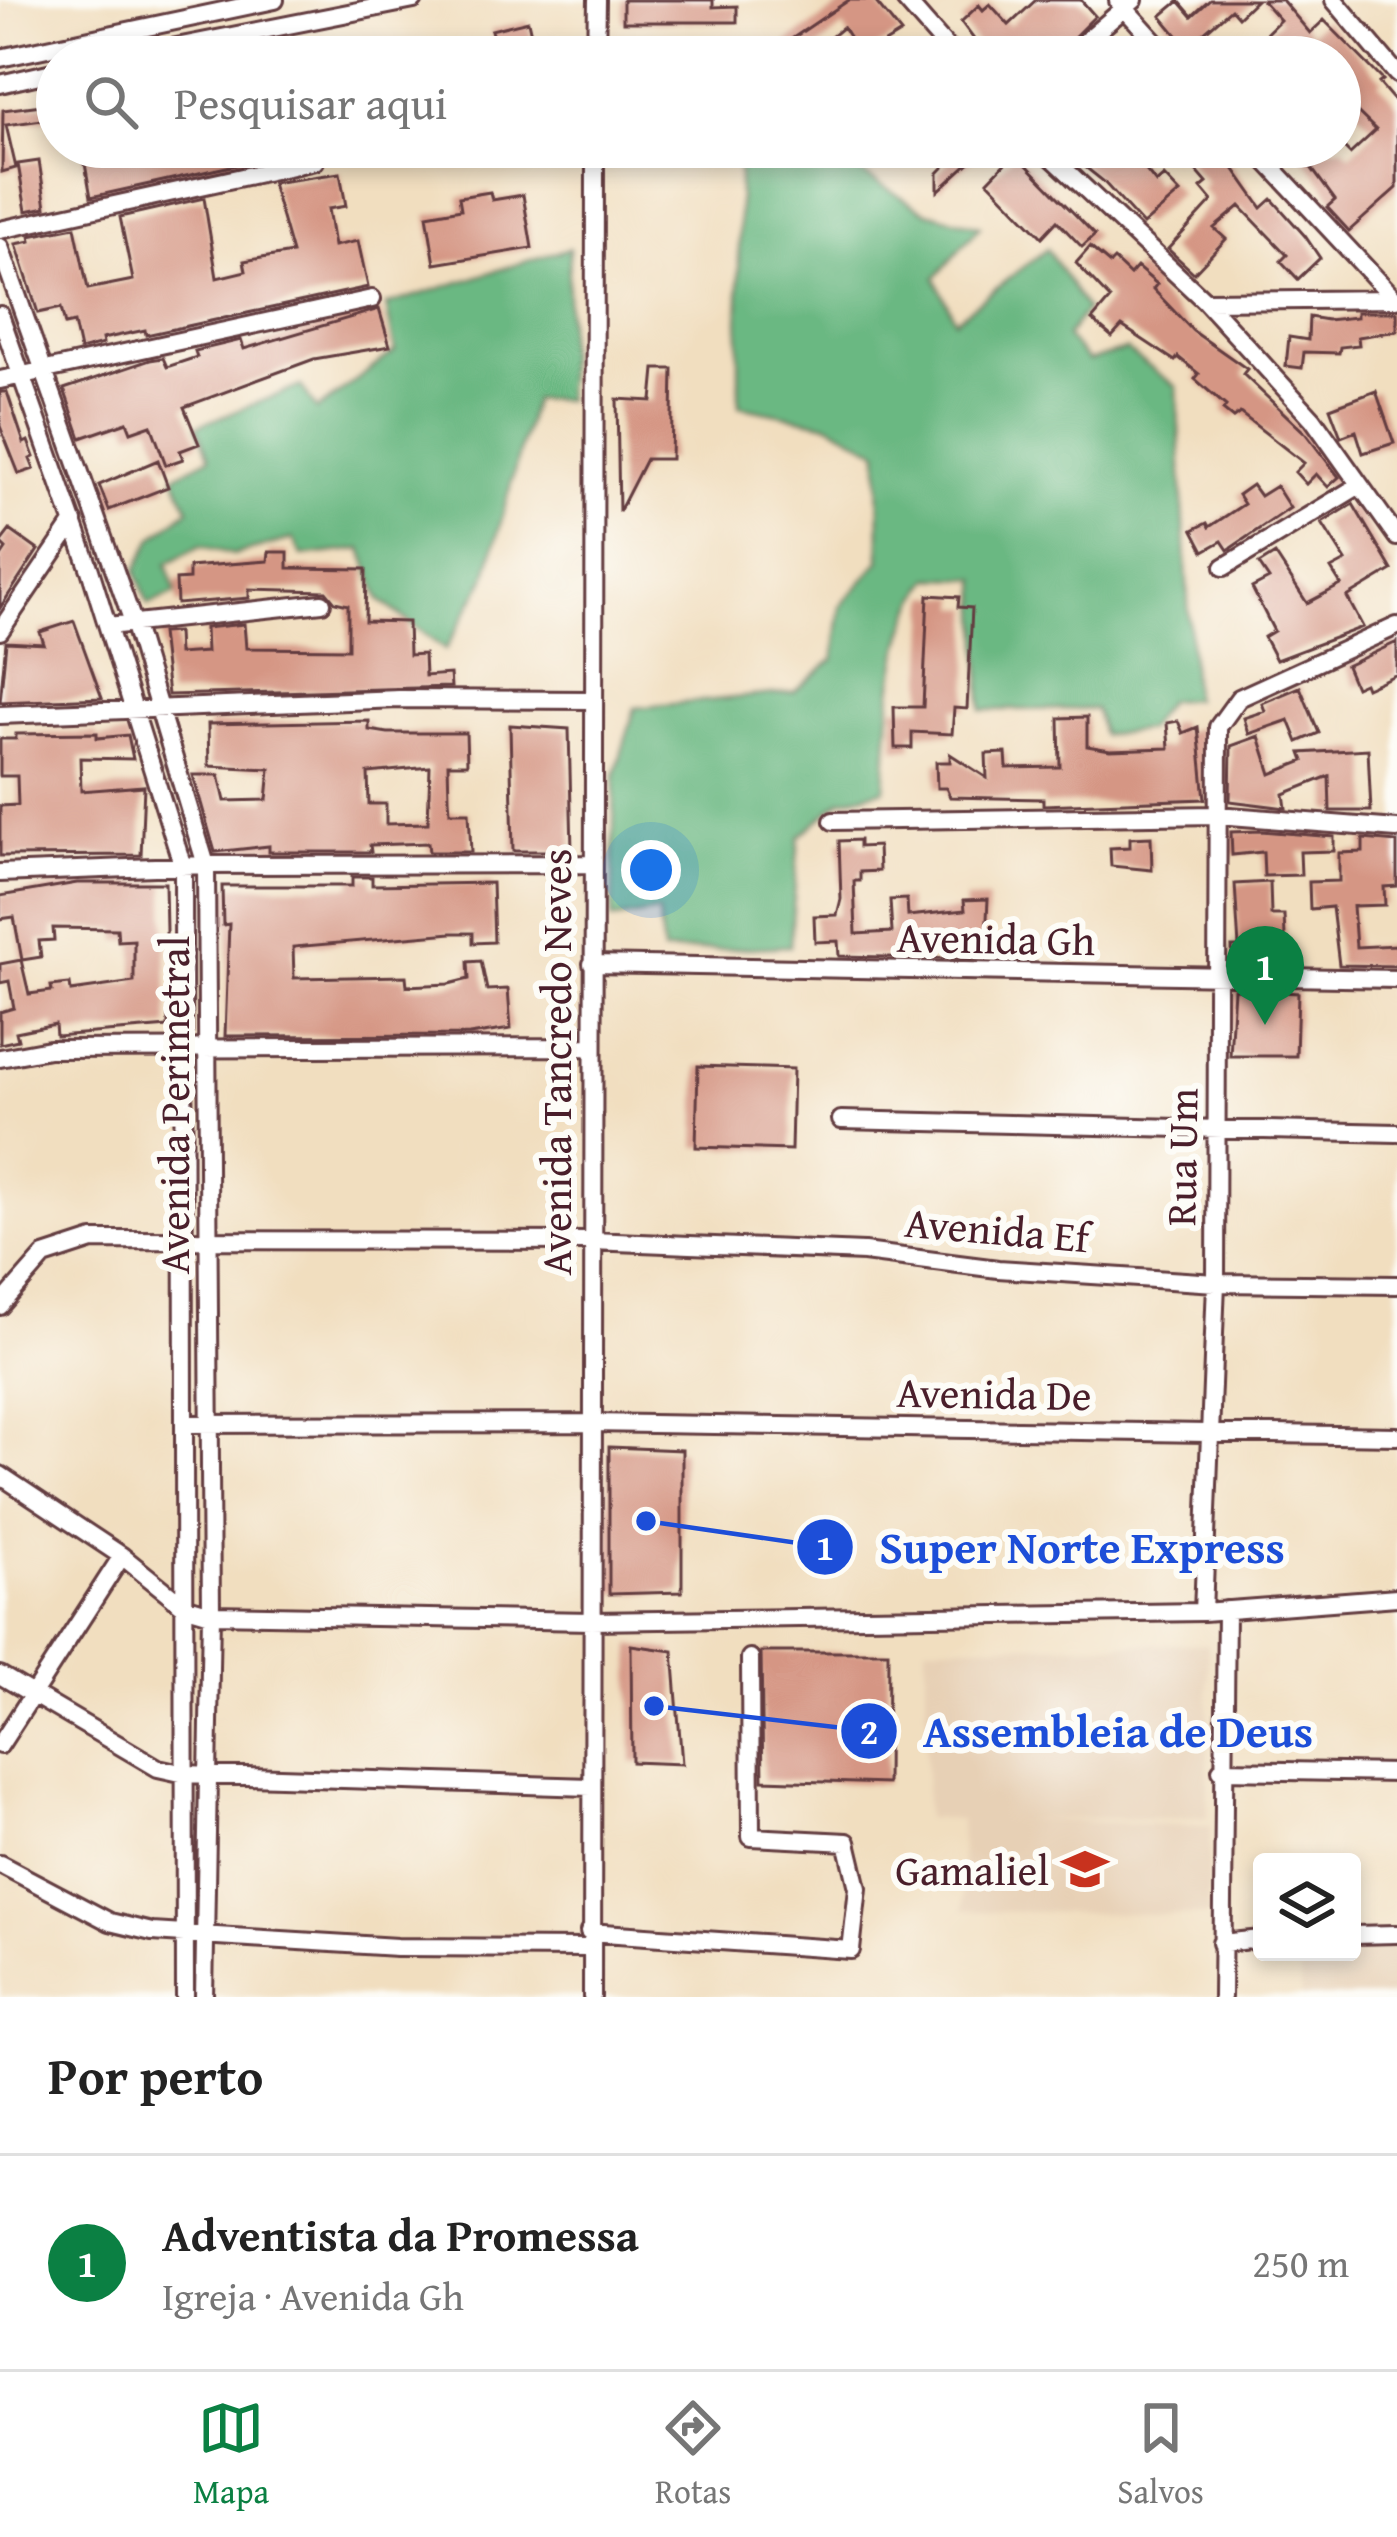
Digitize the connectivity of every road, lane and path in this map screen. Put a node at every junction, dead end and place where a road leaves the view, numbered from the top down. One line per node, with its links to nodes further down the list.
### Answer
1 (273, 0): 7 (street); 8 (street)
2 (414, 0): 7 (street)
3 (597, 0): 10 (street)
4 (905, 0): 11 (street)
5 (1334, 0): 16 (street)
6 (1126, 3): 12 (street); 13 (street)
7 (278, 27): 9 (street)
8 (130, 36)
9 (232, 36)
10 (596, 36)
11 (937, 36)
12 (1090, 36)
13 (1152, 36)
14 (36, 54): 15 (street)
15 (0, 58)
16 (1397, 74)
17 (36, 76): 18 (street)
18 (0, 84)
19 (283, 168): 23 (street)
20 (595, 168): 43 (street, Avenida Tancredo Neves)
21 (1063, 168): 27 (street)
22 (1273, 168): 26 (street)
23 (0, 230)
24 (0, 247): 29 (street, Avenida Perimetral)
25 (372, 299): 29 (street)
26 (1396, 299): 27 (street)
27 (1205, 301): 32 (street)
28 (0, 315): 30 (street, Avenida Perimetral)
29 (43, 372): 30 (street); 35 (street, Avenida Perimetral)
30 (20, 376): 31 (street); 33 (street, Avenida Perimetral)
31 (0, 380)
32 (1360, 485): 34 (street); 36 (street)
33 (74, 522): 37 (street, Avenida Perimetral); 42 (street)
34 (1397, 537)
35 (113, 563): 37 (street); 39 (street, Avenida Perimetral)
36 (1224, 567)
37 (90, 570): 40 (street, Avenida Perimetral)
38 (322, 603): 39 (street)
39 (134, 622): 40 (street); 45 (street, Avenida Perimetral)
40 (108, 626): 44 (street, Avenida Perimetral)
41 (1397, 626): 47 (street, Rua Um)
42 (0, 631)
43 (594, 700): 45 (street); 50 (street, Avenida Tancredo Neves)
44 (136, 712): 45 (street); 46 (street); 52 (street, Avenida Perimetral)
45 (161, 712): 51 (street, Avenida Perimetral)
46 (0, 715)
47 (1217, 815): 48 (street); 49 (street); 55 (street, Rua Um)
48 (832, 821)
49 (1397, 830)
50 (591, 864): 51 (street); 54 (street, Avenida Tancredo Neves)
51 (206, 865): 52 (street); 59 (street, Avenida Perimetral)
52 (183, 867): 53 (street); 58 (street, Avenida Perimetral)
53 (0, 873)
54 (592, 964): 55 (street, Avenida Gh); 57 (street, Avenida Tancredo Neves)
55 (1221, 980): 56 (street, Avenida Gh); 62 (street, Rua Um)
56 (1397, 980)
57 (590, 1047): 59 (street); 66 (street, Avenida Tancredo Neves)
58 (184, 1050): 59 (street); 60 (street); 64 (street, Avenida Perimetral)
59 (211, 1050): 65 (street, Avenida Perimetral)
60 (0, 1058)
61 (841, 1120): 62 (street)
62 (1216, 1132): 63 (street); 67 (street, Rua Um)
63 (1397, 1133)
64 (184, 1241): 65 (street, Avenida Ef); 69 (street, Avenida Ef); 71 (street, Avenida Perimetral)
65 (210, 1241): 66 (street, Avenida Ef); 72 (street, Avenida Perimetral)
66 (591, 1241): 67 (street, Avenida Ef); 70 (street, Avenida Tancredo Neves)
67 (1216, 1283): 68 (street, Avenida Ef); 73 (street, Rua Um)
68 (1397, 1285)
69 (0, 1306)
70 (590, 1423): 72 (street, Avenida De); 73 (street, Avenida De); 82 (street, Avenida Tancredo Neves)
71 (184, 1424): 72 (street, Avenida De); 78 (street, Avenida Perimetral)
72 (209, 1424): 81 (street, Avenida Perimetral)
73 (1208, 1432): 74 (street, Avenida De); 80 (street, Rua Um)
74 (1397, 1436)
75 (0, 1475): 76 (street)
76 (122, 1556): 78 (street); 85 (street)
77 (1397, 1597): 79 (street)
78 (184, 1606): 81 (street); 89 (street, Avenida Perimetral)
79 (1226, 1610): 80 (street); 87 (street)
80 (1203, 1612): 82 (street)
81 (211, 1614): 82 (street); 90 (street, Avenida Perimetral)
82 (592, 1621): 91 (street, Avenida Tancredo Neves)
83 (750, 1658): 96 (street)
84 (0, 1675): 85 (street)
85 (31, 1694): 86 (street); 89 (street)
86 (0, 1744)
87 (1221, 1770): 88 (street); 98 (street)
88 (1397, 1773)
89 (185, 1774): 90 (street); 95 (street, Avenida Perimetral)
90 (208, 1774): 91 (street); 95 (street, Avenida Perimetral)
91 (591, 1787): 96 (street, Avenida Tancredo Neves)
92 (0, 1864): 95 (street)
93 (1397, 1934): 94 (street)
94 (1361, 1935)
95 (194, 1936): 96 (street); 99 (street, Avenida Perimetral); 100 (street, Avenida Perimetral)
96 (589, 1940): 101 (street, Avenida Tancredo Neves)
97 (1253, 1940): 98 (street)
98 (1221, 1942): 102 (street)
99 (185, 1997)
100 (204, 1997)
101 (589, 1997)
102 (1222, 1997)

